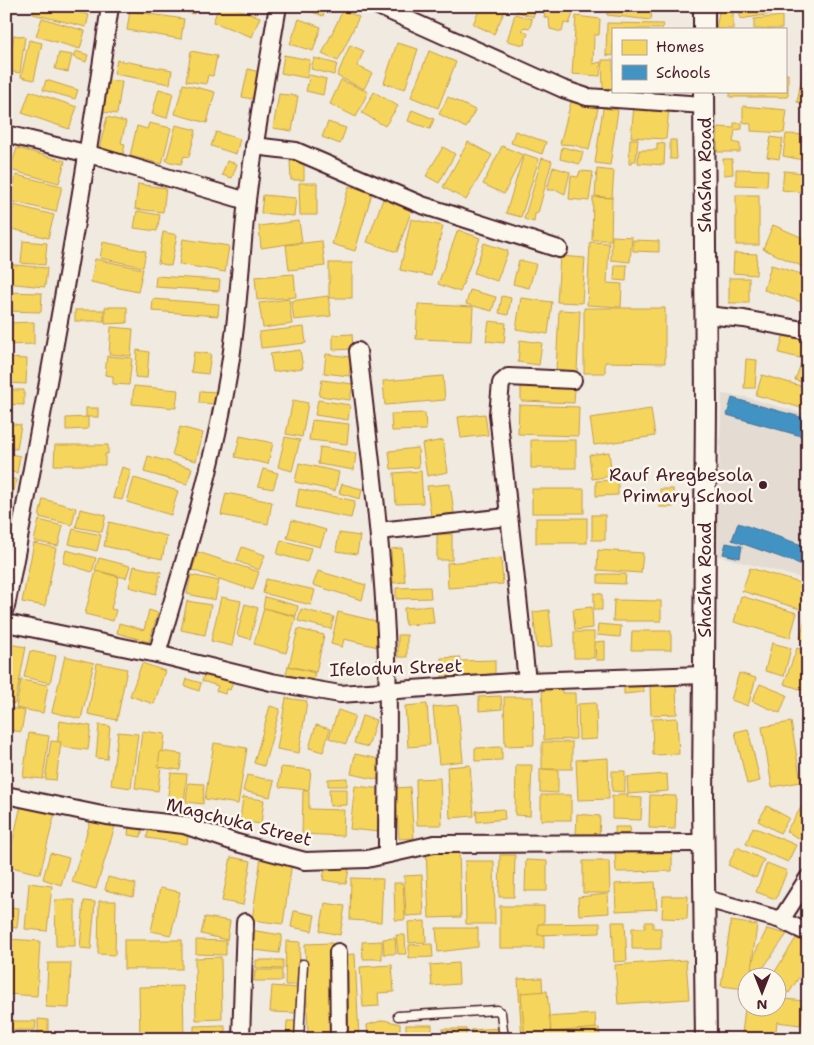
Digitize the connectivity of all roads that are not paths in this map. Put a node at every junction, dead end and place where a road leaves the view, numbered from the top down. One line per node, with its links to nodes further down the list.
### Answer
1 (110, 6): 9 (street)
2 (278, 6): 8 (street)
3 (378, 6): 6 (street)
4 (704, 6): 5 (street)
5 (704, 28)
6 (704, 98): 12 (street, ShaSha Road)
7 (6, 134): 9 (street)
8 (254, 146): 10 (street); 11 (street)
9 (89, 154): 10 (street); 18 (street)
10 (247, 201): 20 (street)
11 (559, 249)
12 (706, 315): 13 (street); 21 (street, ShaSha Road)
13 (808, 331)
14 (358, 351): 17 (street)
15 (573, 380): 16 (street)
16 (508, 517): 17 (street); 22 (street)
17 (379, 531): 23 (street)
18 (6, 607)
19 (6, 623): 20 (street, Ifelodun Street)
20 (157, 654): 23 (street, Ifelodun Street)
21 (704, 675): 22 (street, Ifelodun Street); 25 (street, ShaSha Road)
22 (527, 681): 23 (street, Ifelodun Street)
23 (388, 692): 26 (street)
24 (6, 795): 26 (street, Magchuka Street)
25 (703, 843): 26 (street, Magchuka Street); 28 (street, ShaSha Road)
26 (387, 854)
27 (808, 878): 29 (street)
28 (703, 898): 29 (street); 39 (street, ShaSha Road)
29 (781, 920): 31 (street)
30 (245, 922): 35 (street)
31 (808, 932)
32 (338, 952): 37 (street)
33 (303, 964): 36 (lane)
34 (398, 1016): 38 (lane)
35 (241, 1039)
36 (299, 1039)
37 (339, 1039)
38 (504, 1039)
39 (706, 1039)

